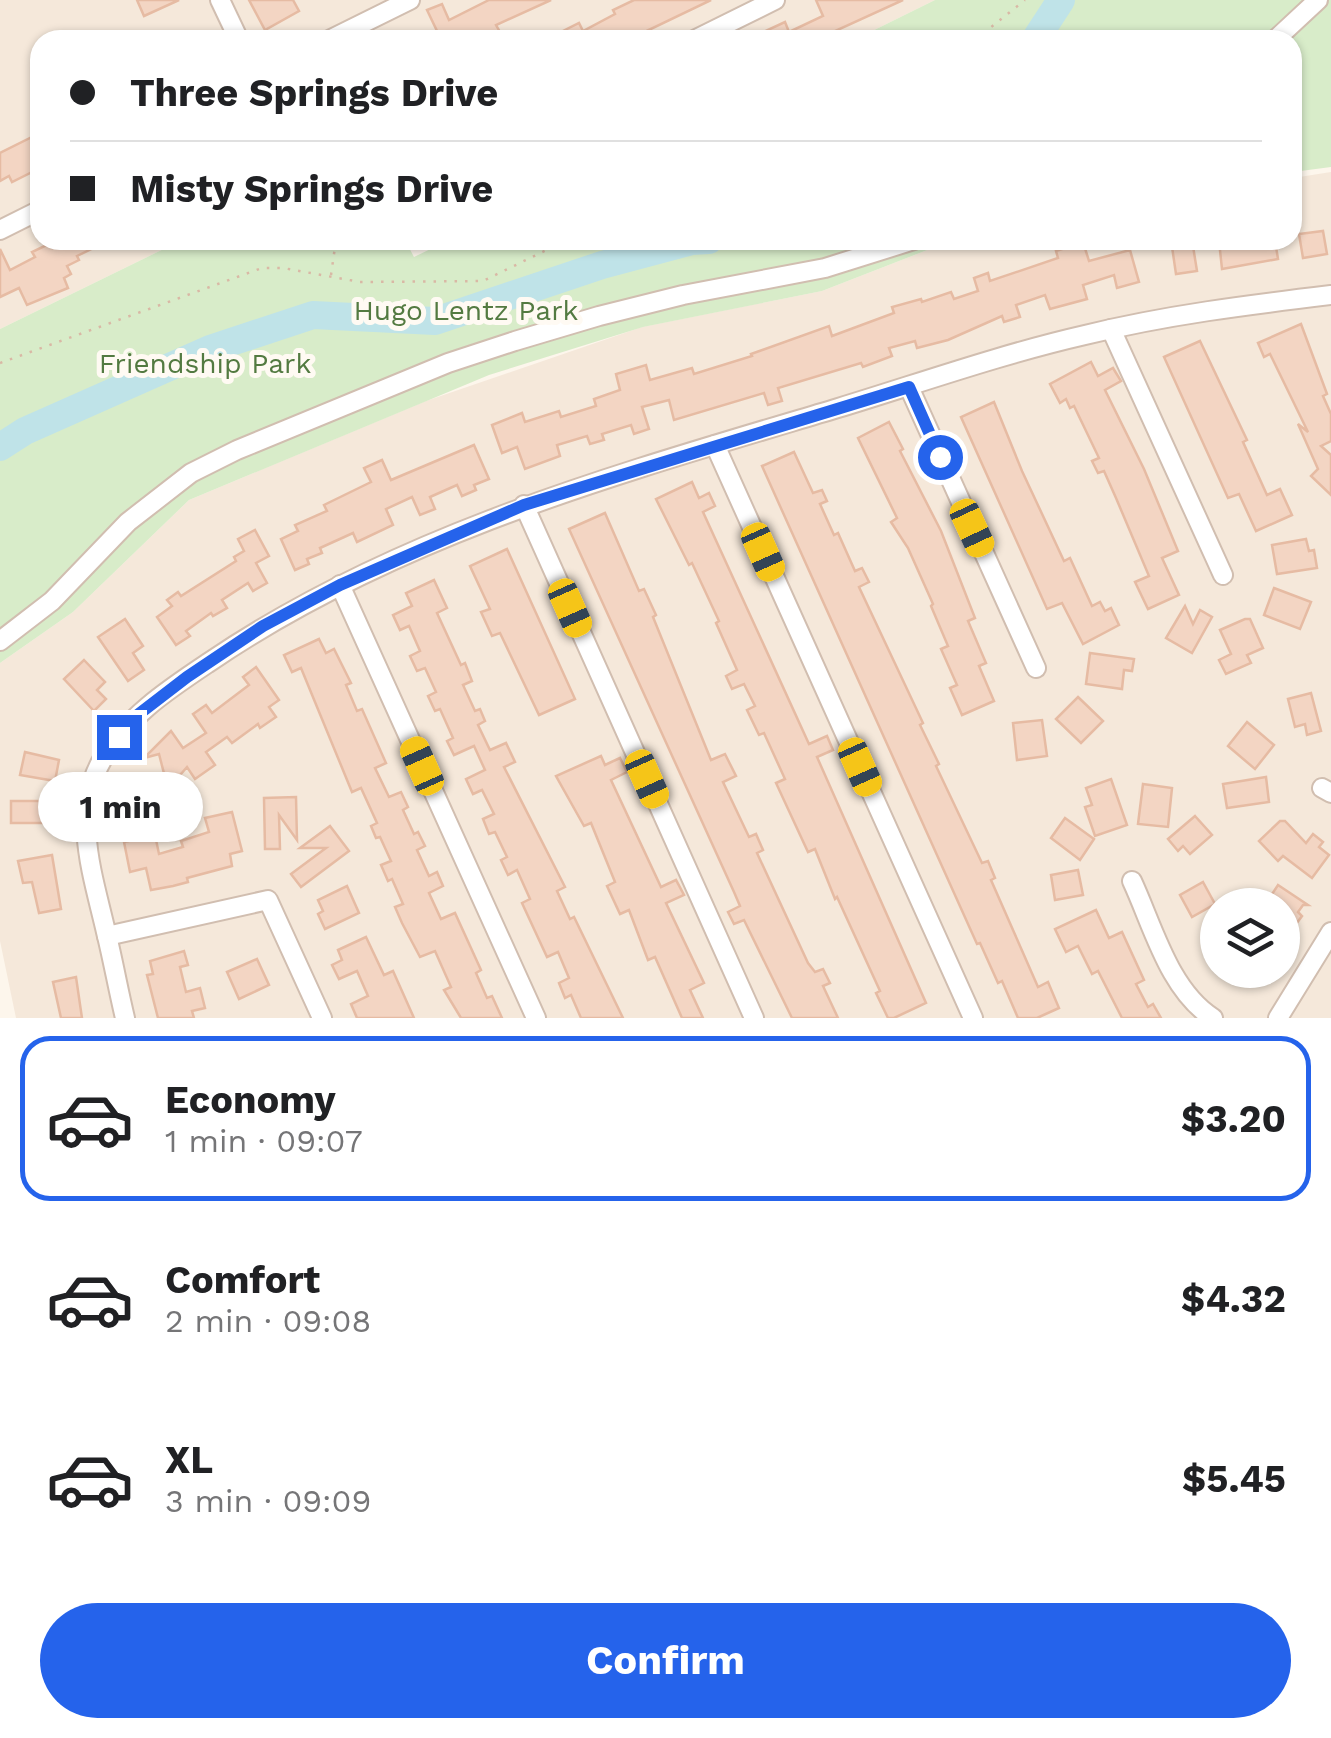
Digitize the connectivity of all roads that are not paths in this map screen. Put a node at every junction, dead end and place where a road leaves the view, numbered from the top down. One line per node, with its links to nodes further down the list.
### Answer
1 (220, 0): 5 (street)
2 (410, 0): 6 (street)
3 (775, 0): 7 (street)
4 (1318, 0): 8 (street)
5 (234, 30)
6 (349, 30)
7 (714, 30)
8 (1286, 30)
9 (30, 215): 10 (street)
10 (0, 230)
11 (882, 250): 19 (street)
12 (1330, 297): 13 (street)
13 (1111, 329): 14 (street); 17 (street)
14 (909, 387): 15 (street); 20 (street)
15 (714, 445): 16 (street); 28 (street)
16 (524, 505): 18 (street); 27 (street)
17 (1223, 575)
18 (340, 585): 23 (street); 26 (street)
19 (0, 641)
20 (1036, 668)
21 (1132, 880): 29 (street)
22 (1331, 932): 30 (street)
23 (107, 936): 24 (street); 25 (street)
24 (124, 1018)
25 (322, 1018)
26 (536, 1018)
27 (754, 1018)
28 (973, 1018)
29 (1214, 1018)
30 (1278, 1018)

